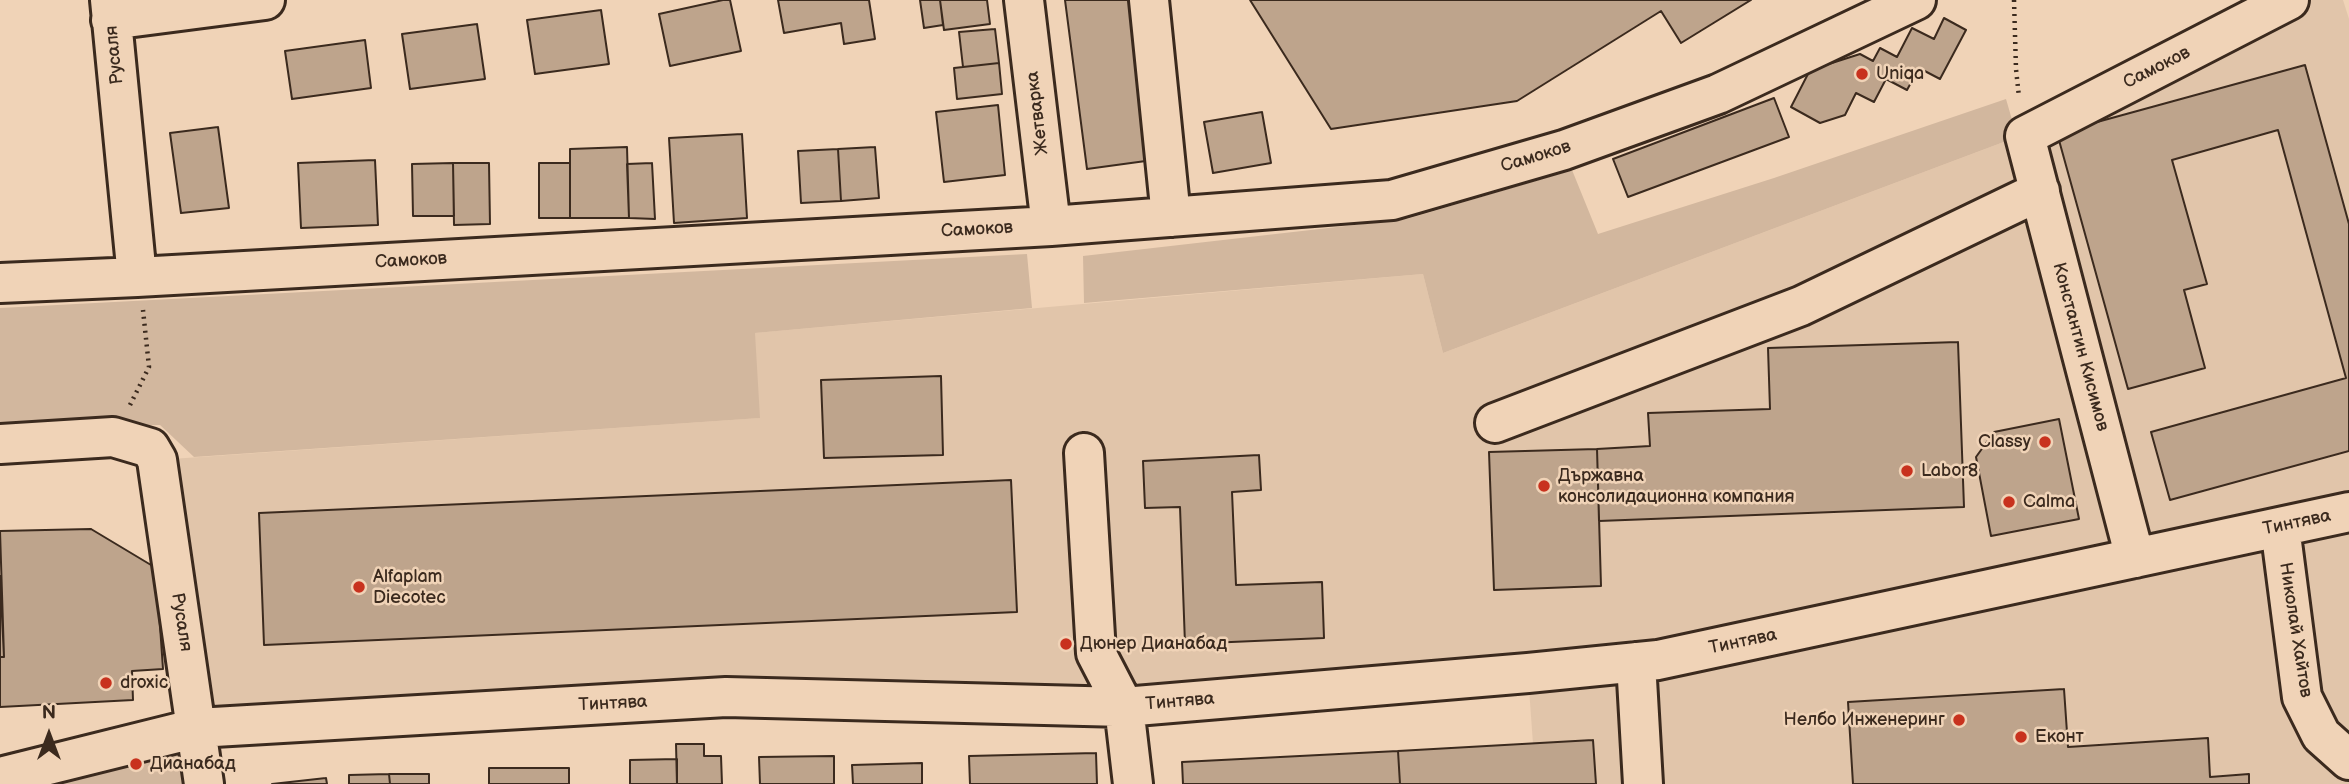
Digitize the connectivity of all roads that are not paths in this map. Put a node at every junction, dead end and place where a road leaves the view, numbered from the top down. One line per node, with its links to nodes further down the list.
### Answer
1 (265, 0): 6 (street)
2 (1024, 0): 10 (street, Жетварка)
3 (1149, 0): 9 (street)
4 (1916, 0): 9 (street, Самоков)
5 (2289, 0): 7 (street, Самоков)
6 (111, 10): 11 (street, Русаля)
7 (2025, 136): 8 (street, Константин Кисимов)
8 (2040, 191): 13 (street); 18 (street, Константин Кисимов)
9 (1171, 217): 10 (street, Самоков)
10 (1051, 226): 11 (street, Самоков)
11 (137, 278): 12 (street, Самоков)
12 (0, 283)
13 (1495, 423)
14 (0, 443): 21 (street, Русаля)
15 (1084, 453): 20 (street)
16 (2349, 512): 17 (street, Тинтява)
17 (2280, 527): 18 (street, Тинтява); 22 (street, Николай Хайтов)
18 (2135, 558): 19 (street, Тинтява)
19 (1636, 662): 20 (street, Тинтява); 26 (street)
20 (1124, 707): 21 (street, Тинтява); 25 (street)
21 (197, 727): 23 (street, Тинтява); 24 (street, Русаля)
22 (2349, 760)
23 (0, 777)
24 (204, 784)
25 (1133, 784)
26 (1643, 784)

